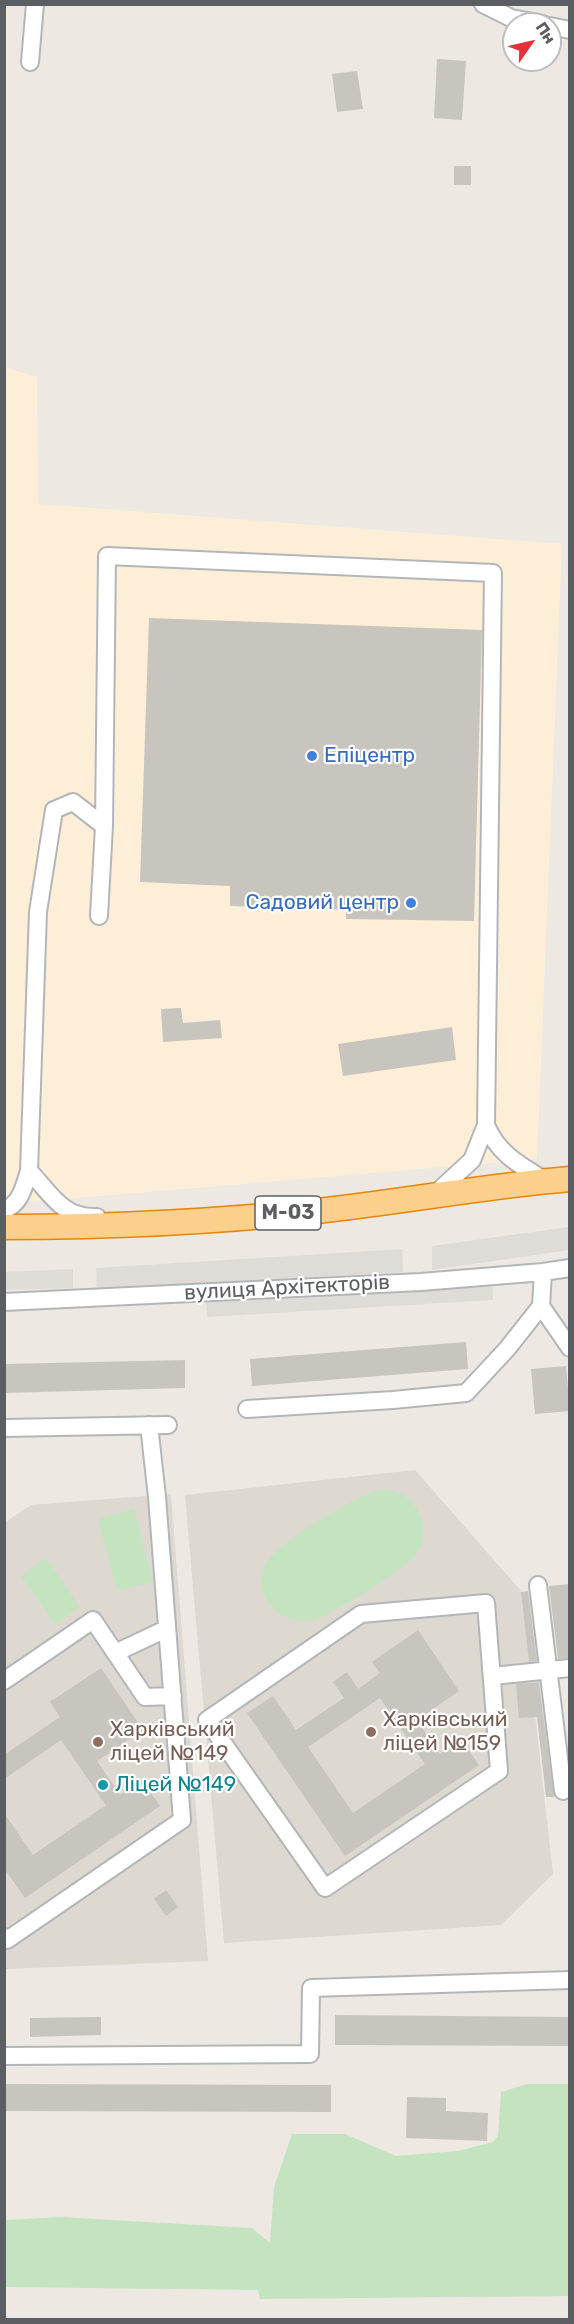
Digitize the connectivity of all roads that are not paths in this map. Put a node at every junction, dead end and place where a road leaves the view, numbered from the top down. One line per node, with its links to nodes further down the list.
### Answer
1 (35, 4): 4 (street)
2 (483, 4): 3 (street)
3 (502, 14)
4 (30, 62)
5 (104, 826): 6 (street); 7 (street); 8 (street)
6 (99, 916)
7 (486, 1125): 9 (street); 10 (street)
8 (29, 1172): 11 (street); 12 (street)
9 (558, 1180): 10 (highway, М-03)
10 (433, 1197): 12 (highway, М-03)
11 (4, 1210)
12 (207, 1221): 13 (highway, М-03)
13 (4, 1227)
14 (570, 1268): 15 (street, вулиця Архітекторів)
15 (543, 1272): 16 (street, вулиця Архітекторів); 17 (street)
16 (4, 1302)
17 (541, 1306): 18 (street); 19 (street)
18 (570, 1348)
19 (247, 1408)
20 (149, 1425): 21 (street); 22 (street); 24 (street)
21 (168, 1425)
22 (4, 1428)
23 (538, 1585): 27 (street)
24 (166, 1629): 25 (street); 30 (street)
25 (115, 1653): 29 (street); 30 (street)
26 (570, 1668): 27 (street)
27 (548, 1670): 28 (street); 31 (street)
28 (493, 1676): 28 (street)
29 (4, 1681)
30 (172, 1696): 32 (street)
31 (563, 1791)
32 (4, 1937)
33 (570, 1980): 34 (street)
34 (4, 2056)

